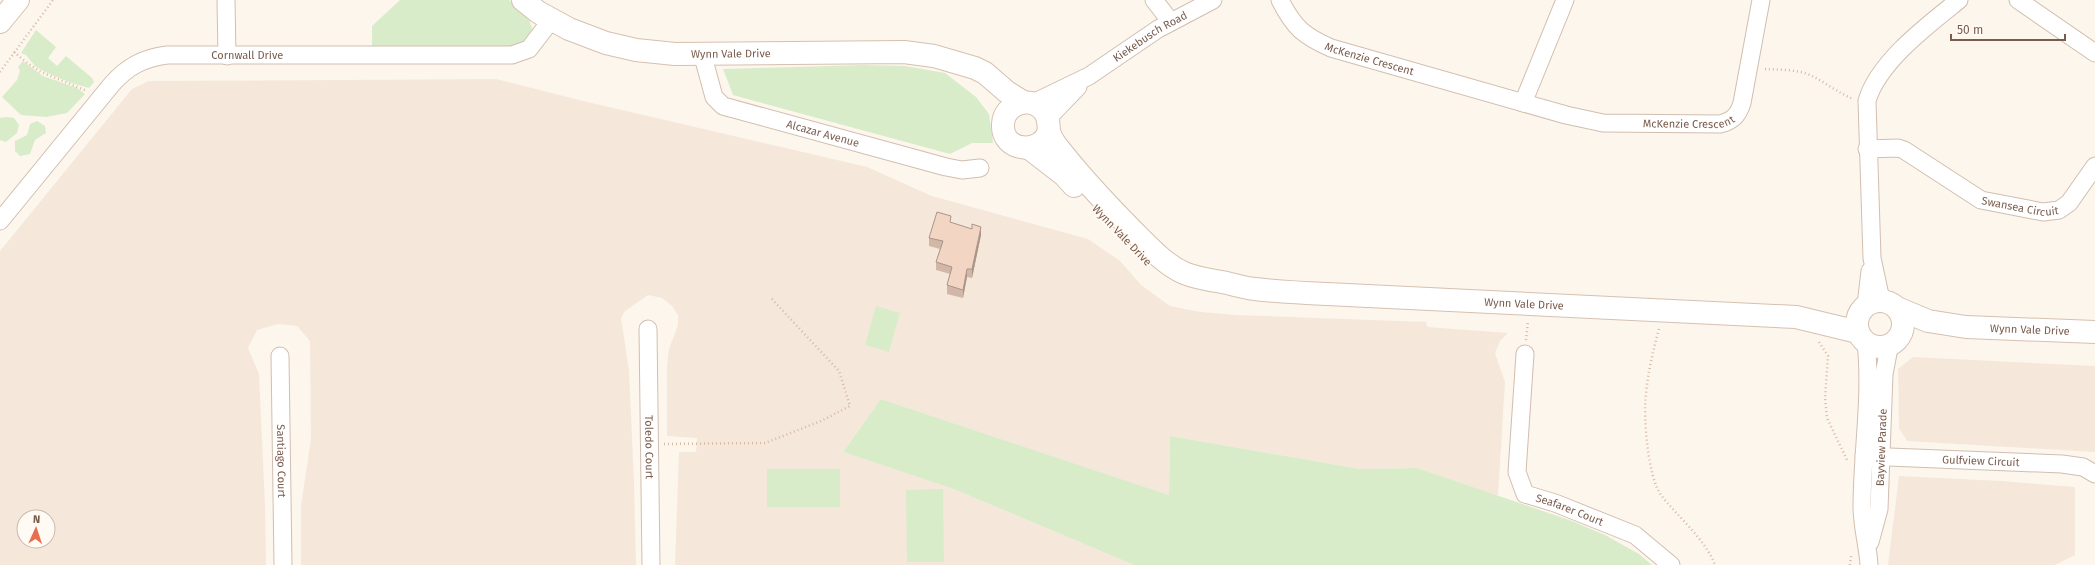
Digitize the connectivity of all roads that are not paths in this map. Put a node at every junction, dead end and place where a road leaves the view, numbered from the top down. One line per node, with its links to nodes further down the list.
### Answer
1 (18, 0): 12 (main road)
2 (226, 0): 16 (street)
3 (523, 0): 11 (main road, Wynn Vale Drive)
4 (1154, 0): 13 (street)
5 (1213, 0): 13 (street, Kiekebusch Road)
6 (1280, 0): 20 (street, McKenzie Crescent)
7 (1565, 0): 20 (street)
8 (1761, 0): 20 (street, McKenzie Crescent)
9 (1959, 0): 24 (street)
10 (2018, 0): 14 (street)
11 (552, 19): 15 (main road, Wynn Vale Drive); 16 (street, Cornwall Drive)
12 (0, 22)
13 (1171, 22): 18 (street, Kiekebusch Road)
14 (2095, 52)
15 (702, 54): 17 (main road, Wynn Vale Drive); 26 (street, Alcazar Avenue)
16 (227, 56): 27 (street, Cornwall Drive)
17 (949, 61): 19 (main road, Wynn Vale Drive); 21 (main road, Wynn Vale Drive)
18 (1089, 76): 19 (street, Kiekebusch Road); 22 (street, Kiekebusch Road)
19 (1028, 103): 21 (main road); 22 (main road)
20 (1523, 103)
21 (1003, 124): 23 (main road)
22 (1048, 124): 23 (main road); 28 (main road, Wynn Vale Drive)
23 (1029, 148): 28 (main road, Wynn Vale Drive)
24 (1867, 149): 25 (street, Swansea Circuit); 29 (street)
25 (2095, 166)
26 (980, 168)
27 (0, 221)
28 (1253, 289): 30 (main road, Wynn Vale Drive)
29 (1876, 306): 30 (main road, Wynn Vale Drive); 31 (main road, Wynn Vale Drive); 34 (main road); 35 (main road)
30 (1801, 318): 34 (main road, Wynn Vale Drive)
31 (1966, 326): 33 (main road, Wynn Vale Drive); 35 (main road, Wynn Vale Drive)
32 (648, 329): 42 (street, Toledo Court)
33 (2095, 332)
34 (1862, 337): 35 (main road); 38 (street, Bayview Parade)
35 (1894, 341): 38 (street, Bayview Parade)
36 (1525, 354): 43 (street, Seafarer Court)
37 (280, 356): 41 (street, Santiago Court)
38 (1872, 456): 39 (street, Gulfview Circuit); 40 (street, Bayview Parade); 40 (street, Bayview Parade)
39 (2095, 474)
40 (1869, 557)
41 (283, 565)
42 (651, 565)
43 (1671, 565)

